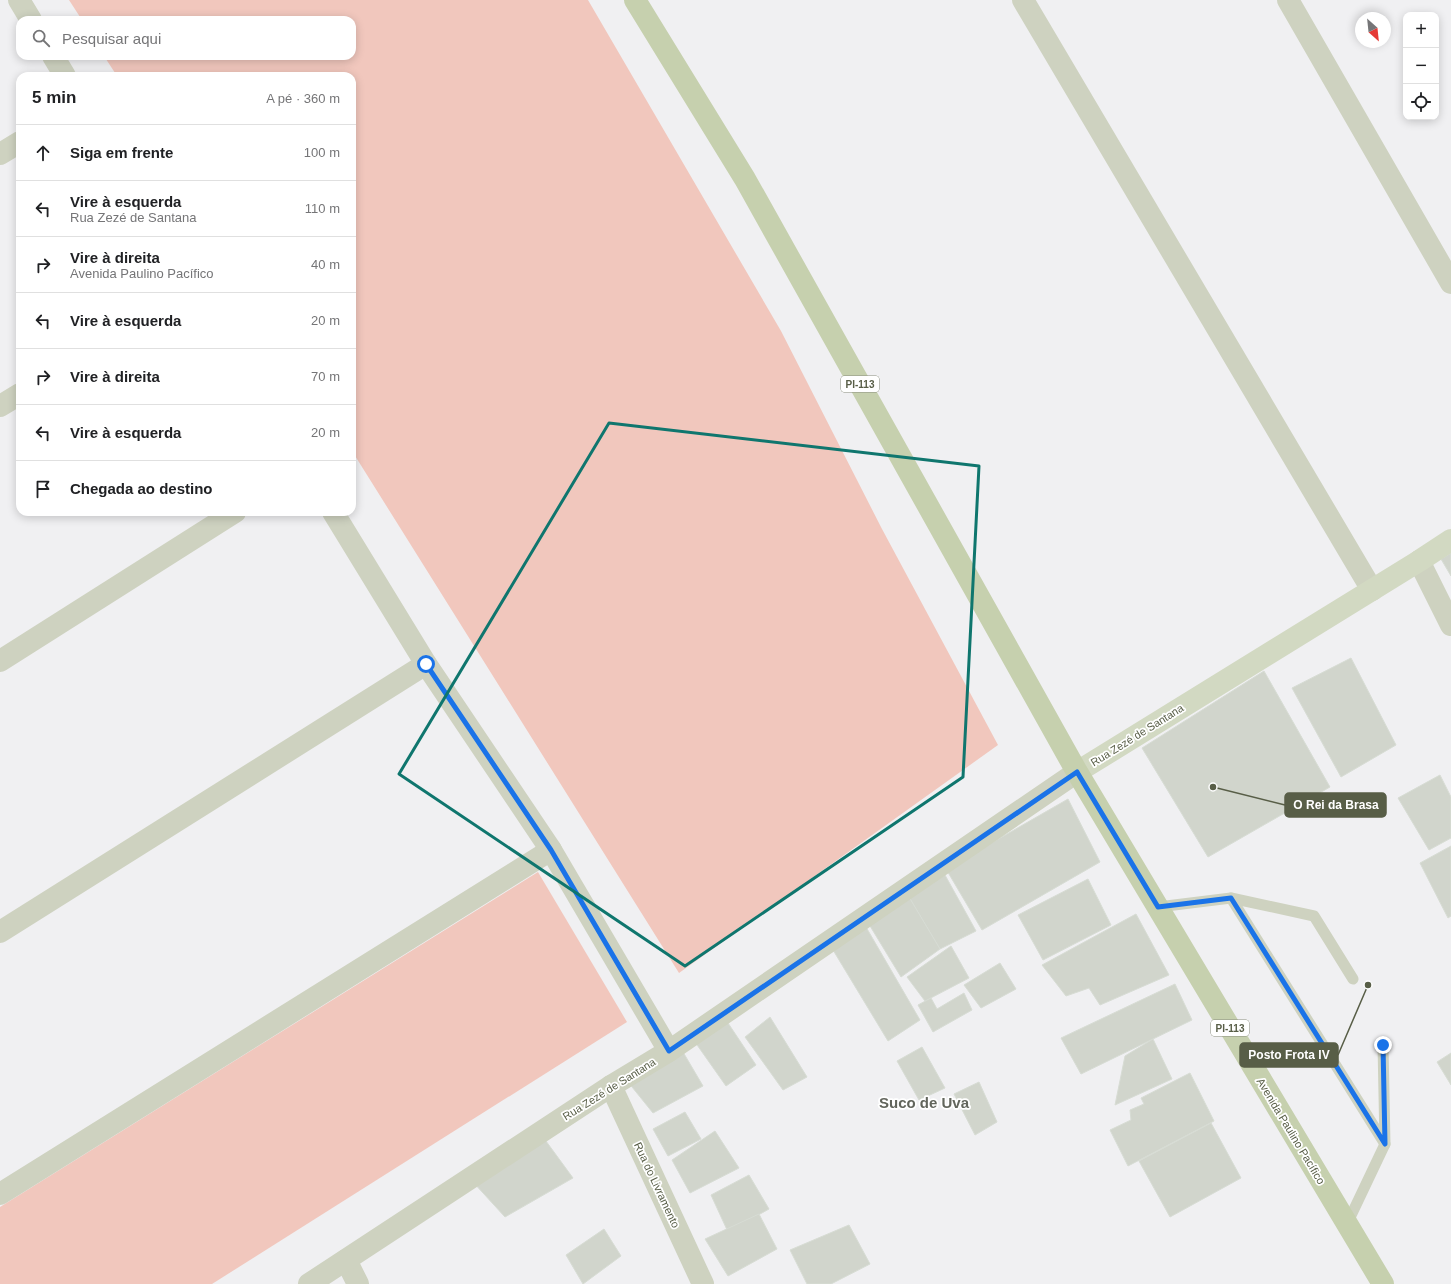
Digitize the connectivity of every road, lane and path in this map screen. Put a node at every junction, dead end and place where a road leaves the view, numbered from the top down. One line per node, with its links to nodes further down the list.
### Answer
1 (19, 0): 5 (street)
2 (635, 0): 21 (main road, PI-113)
3 (1023, 0): 17 (street)
4 (1288, 0): 10 (street)
5 (29, 16)
6 (56, 60): 7 (street)
7 (63, 72)
8 (16, 144): 9 (street)
9 (0, 154)
10 (1451, 283)
11 (16, 396): 12 (street)
12 (0, 406)
13 (229, 516): 19 (street)
14 (335, 516): 20 (street)
15 (1451, 540): 16 (main road, Rua Zezé de Santana)
16 (1419, 561): 17 (main road, Rua Zezé de Santana); 18 (street)
17 (1372, 590): 21 (main road, Rua Zezé de Santana)
18 (1451, 625)
19 (0, 661)
20 (426, 664): 22 (street); 25 (street)
21 (1077, 772): 24 (main road, Avenida Paulino Pacífico / PI-113); 28 (street, Rua Zezé de Santana)
22 (551, 850): 28 (street); 31 (street)
23 (1231, 898): 24 (lane); 26 (lane); 30 (lane)
24 (1158, 907): 32 (main road, Avenida Paulino Pacífico / PI-113)
25 (0, 932)
26 (1353, 979)
27 (1383, 1045): 30 (lane)
28 (669, 1051): 29 (street, Rua Zezé de Santana)
29 (611, 1086): 33 (street, Rua Zezé de Santana); 36 (street, Rua do Livramento)
30 (1385, 1144): 32 (lane)
31 (0, 1194)
32 (1347, 1224): 37 (main road, Avenida Paulino Pacífico / PI-113)
33 (346, 1260): 34 (street, Rua Zezé de Santana); 35 (street)
34 (309, 1284)
35 (358, 1284)
36 (703, 1284)
37 (1383, 1284)

